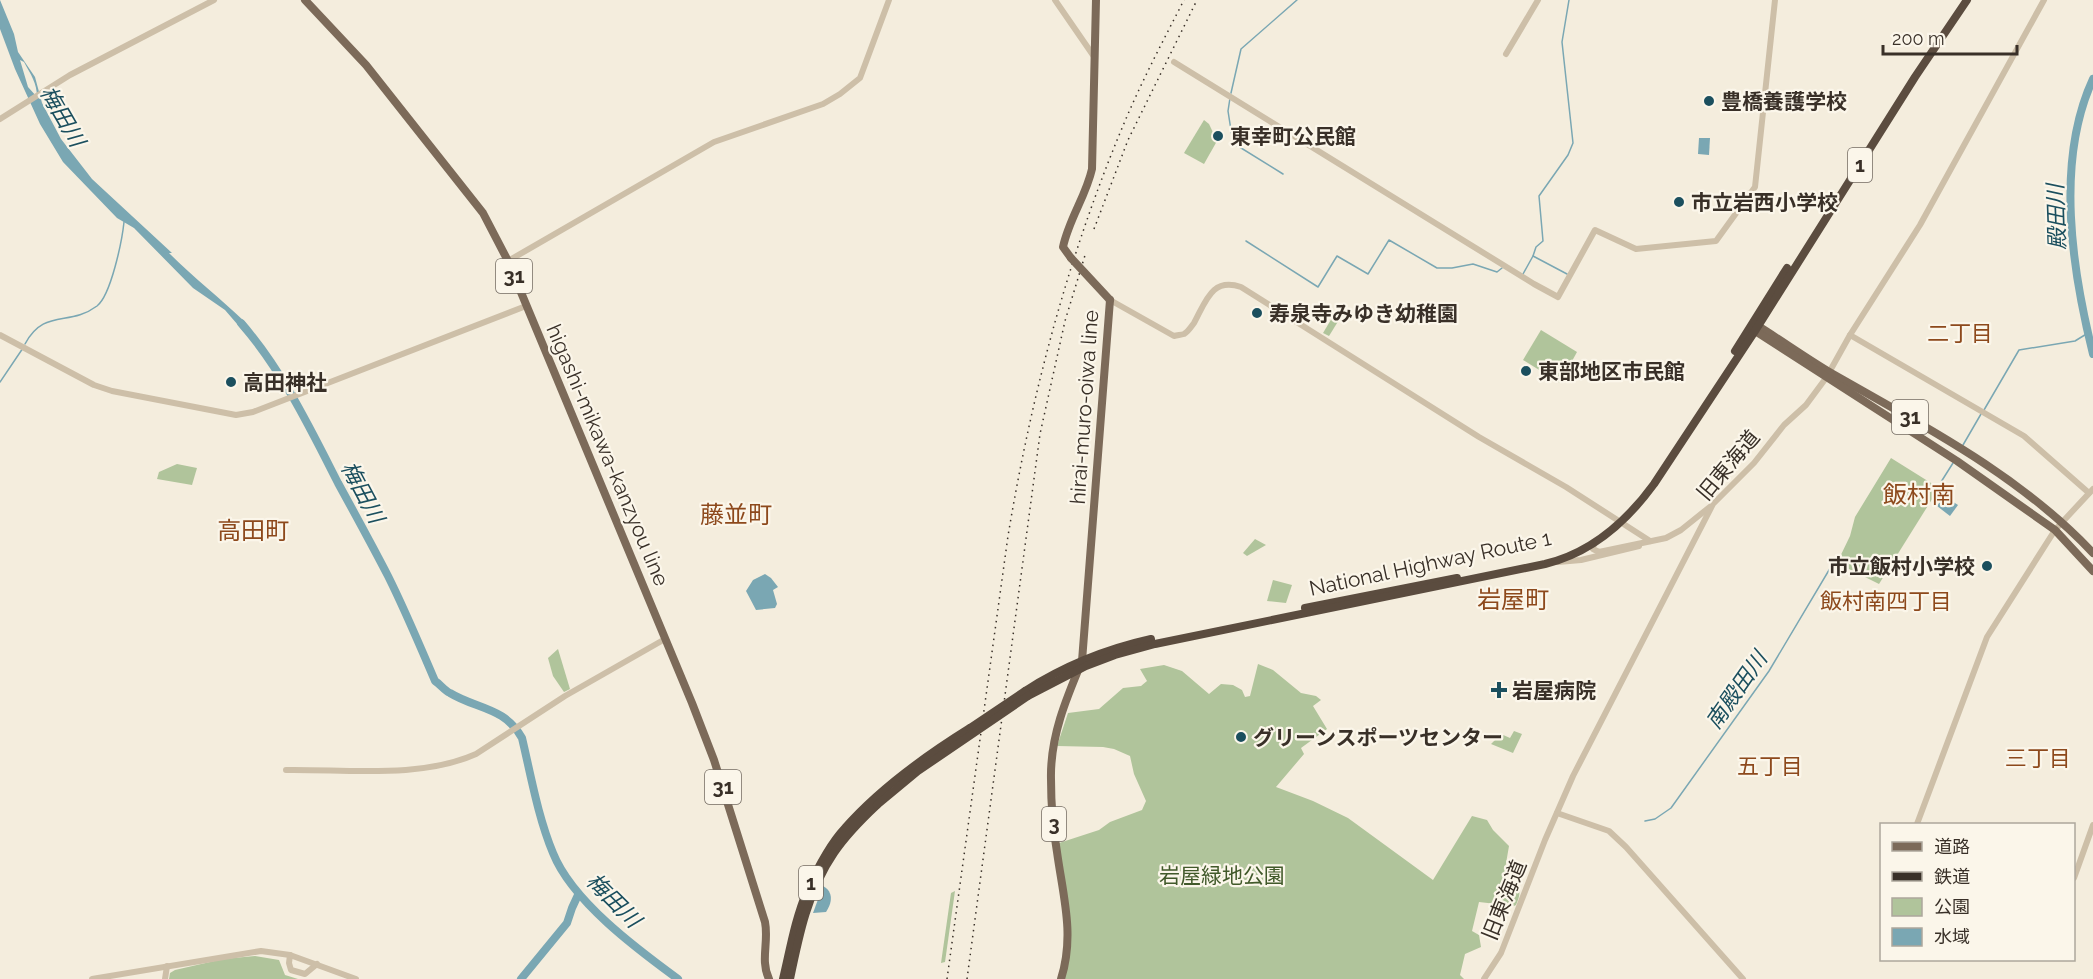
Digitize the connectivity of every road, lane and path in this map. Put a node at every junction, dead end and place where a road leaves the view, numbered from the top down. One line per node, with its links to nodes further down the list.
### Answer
1 (214, 0): 14 (street)
2 (305, 0): 15 (main road, higashi-mikawa-kanzyou line / 31)
3 (890, 0): 15 (street)
4 (1055, 0): 12 (street)
5 (1096, 0): 12 (main road, hirai-muro-oiwa line)
6 (1538, 0): 11 (street)
7 (1775, 0): 13 (street)
8 (1960, 0): 18 (highway, National Highway Route 1 / 1)
9 (1967, 0): 18 (highway, National Highway Route 1 / 1)
10 (2044, 0): 20 (street, 旧東海道)
11 (1506, 54)
12 (1095, 58): 16 (main road, hirai-muro-oiwa line, bridge)
13 (1174, 62)
14 (0, 119)
15 (508, 261): 17 (main road, higashi-mikawa-kanzyou line / 31)
16 (1110, 300): 24 (street); 33 (main road, hirai-muro-oiwa line)
17 (526, 306): 19 (street); 32 (main road, higashi-mikawa-kanzyou line / 31)
18 (1755, 327): 21 (main road, 31); 24 (highway, National Highway Route 1 / 1)
19 (0, 335)
20 (1850, 335): 21 (street, 旧東海道); 22 (street)
21 (1828, 375): 23 (street, 旧東海道); 25 (main road, 31); 26 (main road, 31)
22 (2091, 491): 25 (street)
23 (1713, 504): 27 (street); 38 (street, 旧東海道)
24 (1620, 520): 27 (street); 28 (highway, National Highway Route 1 / 1); 33 (highway, National Highway Route 1 / 1)
25 (2061, 522): 26 (street); 29 (main road, 31)
26 (2055, 530): 31 (main road, 31); 39 (street)
27 (1650, 541): 28 (street); 30 (street)
28 (1594, 542): 30 (highway, National Highway Route 1 / 1)
29 (2093, 553)
30 (1554, 562): 34 (highway, National Highway Route 1 / 1)
31 (2093, 571)
32 (665, 639): 36 (street); 48 (main road, higashi-mikawa-kanzyou line / 31)
33 (1082, 660): 34 (main road, 3); 35 (highway, National Highway Route 1 / 1)
34 (1078, 671): 35 (highway, National Highway Route 1 / 1); 51 (main road, 3)
35 (1027, 694): 37 (highway, National Highway Route 1 / 1, bridge)
36 (286, 770)
37 (873, 804): 49 (highway, National Highway Route 1 / 1); 50 (highway, National Highway Route 1 / 1)
38 (1557, 813): 52 (street, 旧東海道); 53 (street)
39 (1917, 823)
40 (2093, 825): 41 (street)
41 (2075, 875)
42 (290, 955): 43 (street); 43 (street); 44 (street)
43 (317, 964): 47 (street)
44 (167, 966): 45 (street); 46 (street)
45 (92, 979)
46 (165, 979)
47 (356, 979)
48 (769, 979)
49 (783, 979)
50 (790, 979)
51 (1061, 979)
52 (1484, 979)
53 (1743, 979)

